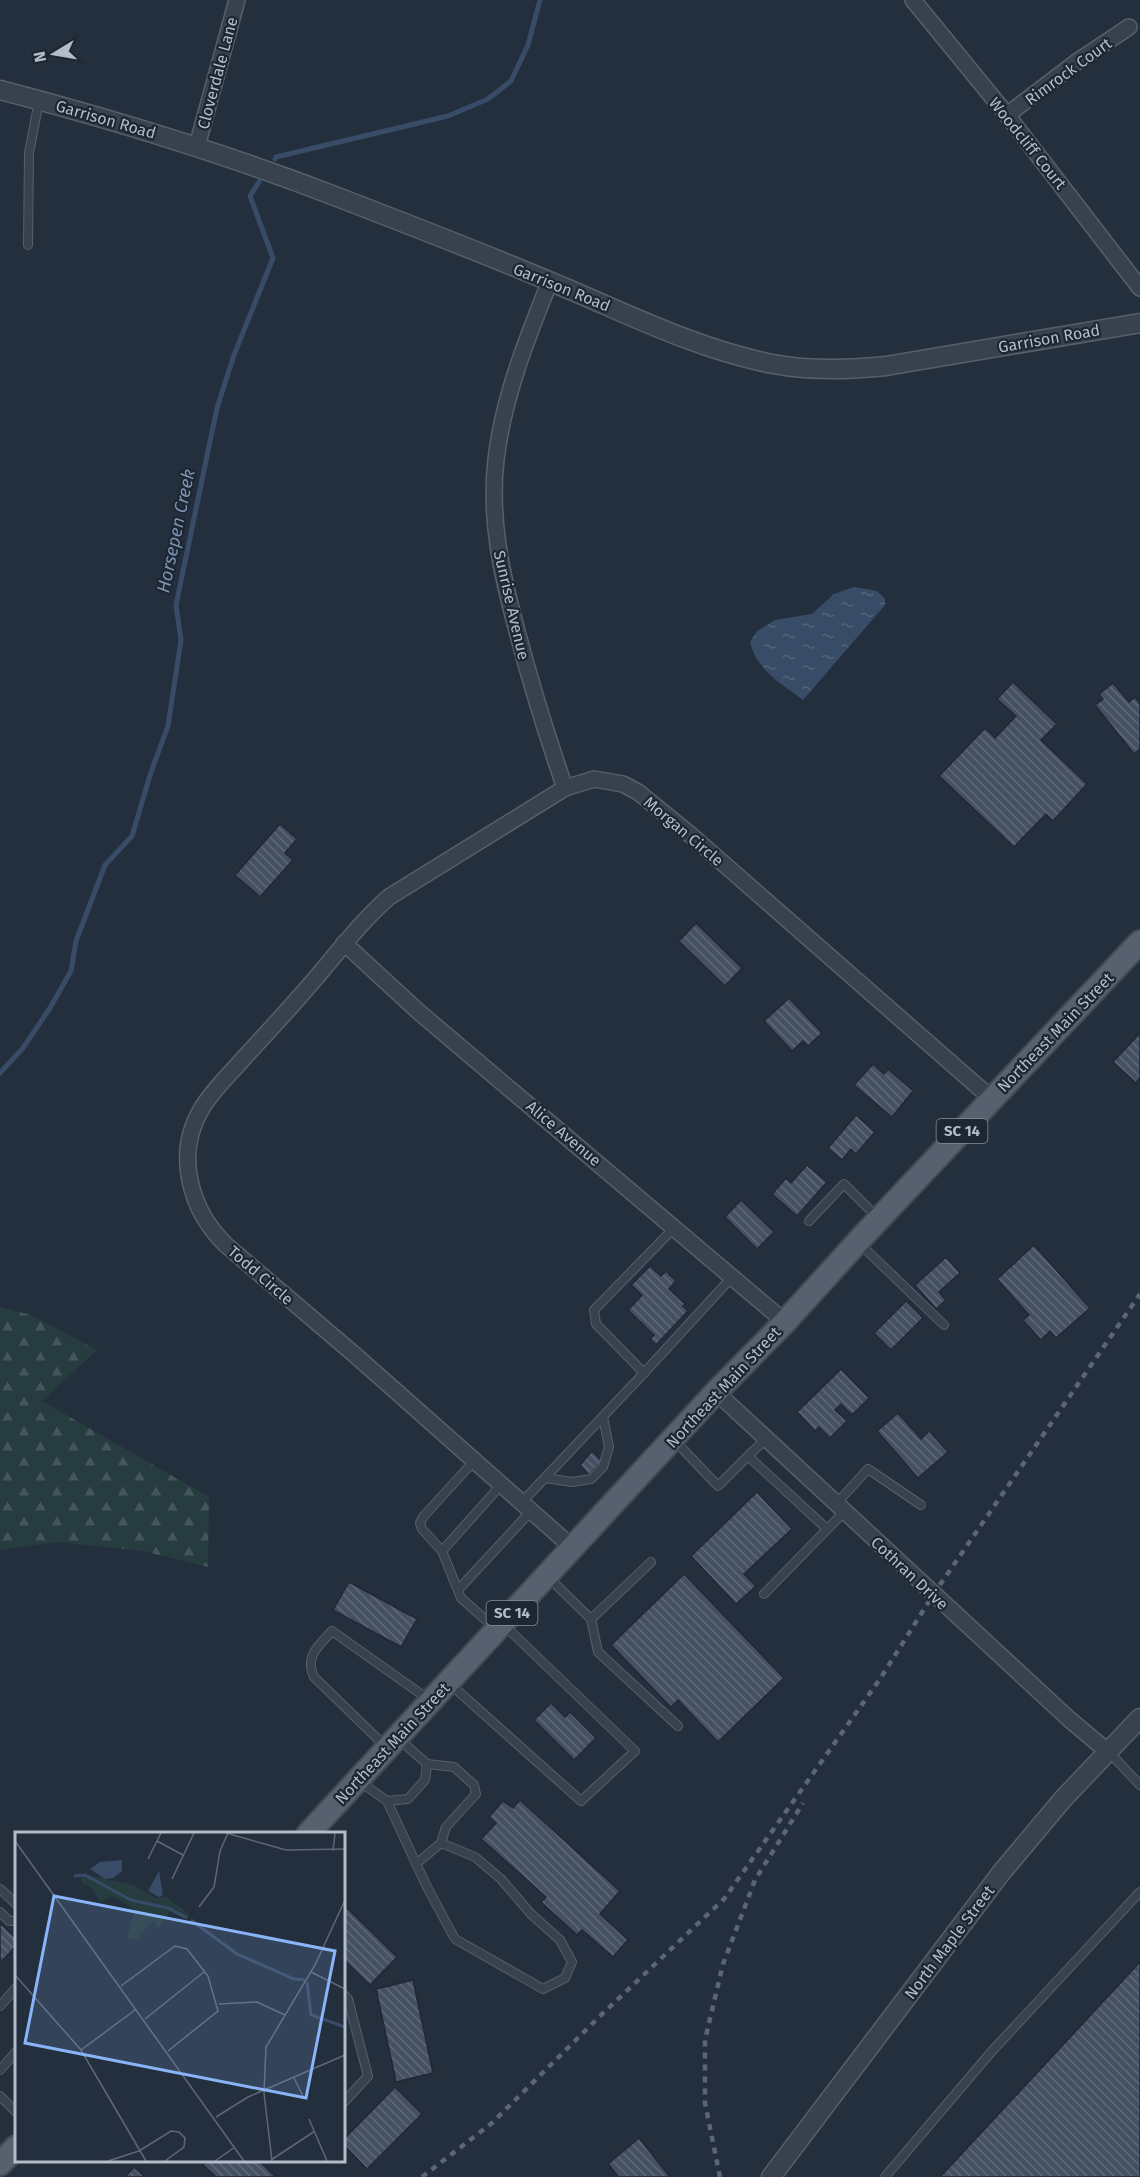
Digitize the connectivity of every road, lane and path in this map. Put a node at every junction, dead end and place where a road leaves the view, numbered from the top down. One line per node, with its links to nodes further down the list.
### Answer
1 (237, 0): 7 (street, Cloverdale Lane)
2 (913, 0): 6 (street, Woodcliff Court)
3 (1129, 27): 6 (street, Rimrock Court)
4 (0, 90): 5 (street, Garrison Road)
5 (39, 100): 7 (street, Garrison Road); 8 (lane)
6 (1007, 115): 10 (street, Woodcliff Court)
7 (196, 146): 9 (street, Garrison Road)
8 (28, 245)
9 (550, 281): 11 (street, Garrison Road); 12 (street, Sunrise Avenue)
10 (1140, 288)
11 (1140, 323)
12 (565, 788): 14 (street, Morgan Circle); 15 (street, Morgan Circle)
13 (1140, 942): 15 (main road, Northeast Main Street / SC 14)
14 (344, 943): 18 (street, Alice Avenue); 29 (street, Todd Circle)
15 (992, 1099): 16 (main road, Northeast Main Street / SC 14)
16 (879, 1219): 17 (lane); 19 (main road, Northeast Main Street / SC 14)
17 (809, 1221)
18 (675, 1227): 20 (street, Alice Avenue); 23 (lane)
19 (858, 1242): 21 (main road, Northeast Main Street / SC 14); 22 (lane)
20 (732, 1276): 21 (street, Alice Avenue); 23 (lane)
21 (785, 1322): 24 (main road, Northeast Main Street / SC 14)
22 (944, 1325)
23 (644, 1373): 25 (lane)
24 (716, 1392): 26 (street, Cothran Drive); 27 (main road, Northeast Main Street / SC 14)
25 (603, 1417): 30 (lane); 30 (lane)
26 (766, 1439): 28 (lane); 34 (street, Cothran Drive)
27 (674, 1440): 28 (lane); 36 (main road, Northeast Main Street / SC 14)
28 (748, 1456): 35 (lane)
29 (474, 1461): 31 (street, Todd Circle); 37 (lane)
30 (544, 1478): 33 (lane)
31 (501, 1485): 33 (street, Todd Circle); 37 (lane)
32 (921, 1505): 34 (lane)
33 (527, 1506): 36 (street, Todd Circle); 40 (lane)
34 (840, 1508): 35 (lane); 49 (street, Cothran Drive)
35 (827, 1529): 41 (lane)
36 (573, 1548): 39 (main road, Northeast Main Street / SC 14)
37 (442, 1551): 40 (lane)
38 (651, 1562): 42 (lane)
39 (547, 1576): 42 (lane); 43 (main road, Northeast Main Street / SC 14)
40 (458, 1590): 43 (lane)
41 (764, 1594)
42 (591, 1619): 47 (lane)
43 (500, 1627): 44 (main road, Northeast Main Street / SC 14); 44 (lane)
44 (448, 1682): 45 (main road, Northeast Main Street / SC 14)
45 (431, 1701): 48 (main road, Northeast Main Street / SC 14); 48 (lane)
46 (1140, 1718): 49 (street, North Maple Street)
47 (678, 1726)
48 (392, 1742): 50 (lane); 51 (main road, Northeast Main Street / SC 14)
49 (1107, 1751): 52 (lane); 72 (street, North Maple Street)
50 (427, 1764): 53 (lane); 55 (lane)
51 (358, 1780): 53 (lane); 54 (main road, Northeast Main Street / SC 14)
52 (1140, 1785)
53 (387, 1802): 56 (lane)
54 (309, 1832)
55 (441, 1843): 56 (lane); 56 (lane)
56 (416, 1864)
57 (0, 1888): 59 (lane)
58 (1140, 1892): 73 (lane)
59 (15, 1903)
60 (0, 1912): 61 (lane)
61 (15, 1921)
62 (15, 1989): 64 (lane)
63 (345, 1996): 68 (lane)
64 (0, 2006)
65 (15, 2053): 66 (lane)
66 (0, 2070)
67 (0, 2096): 69 (lane)
68 (345, 2101)
69 (15, 2111)
70 (15, 2148): 71 (main road)
71 (0, 2164)
72 (771, 2177)
73 (885, 2177)

